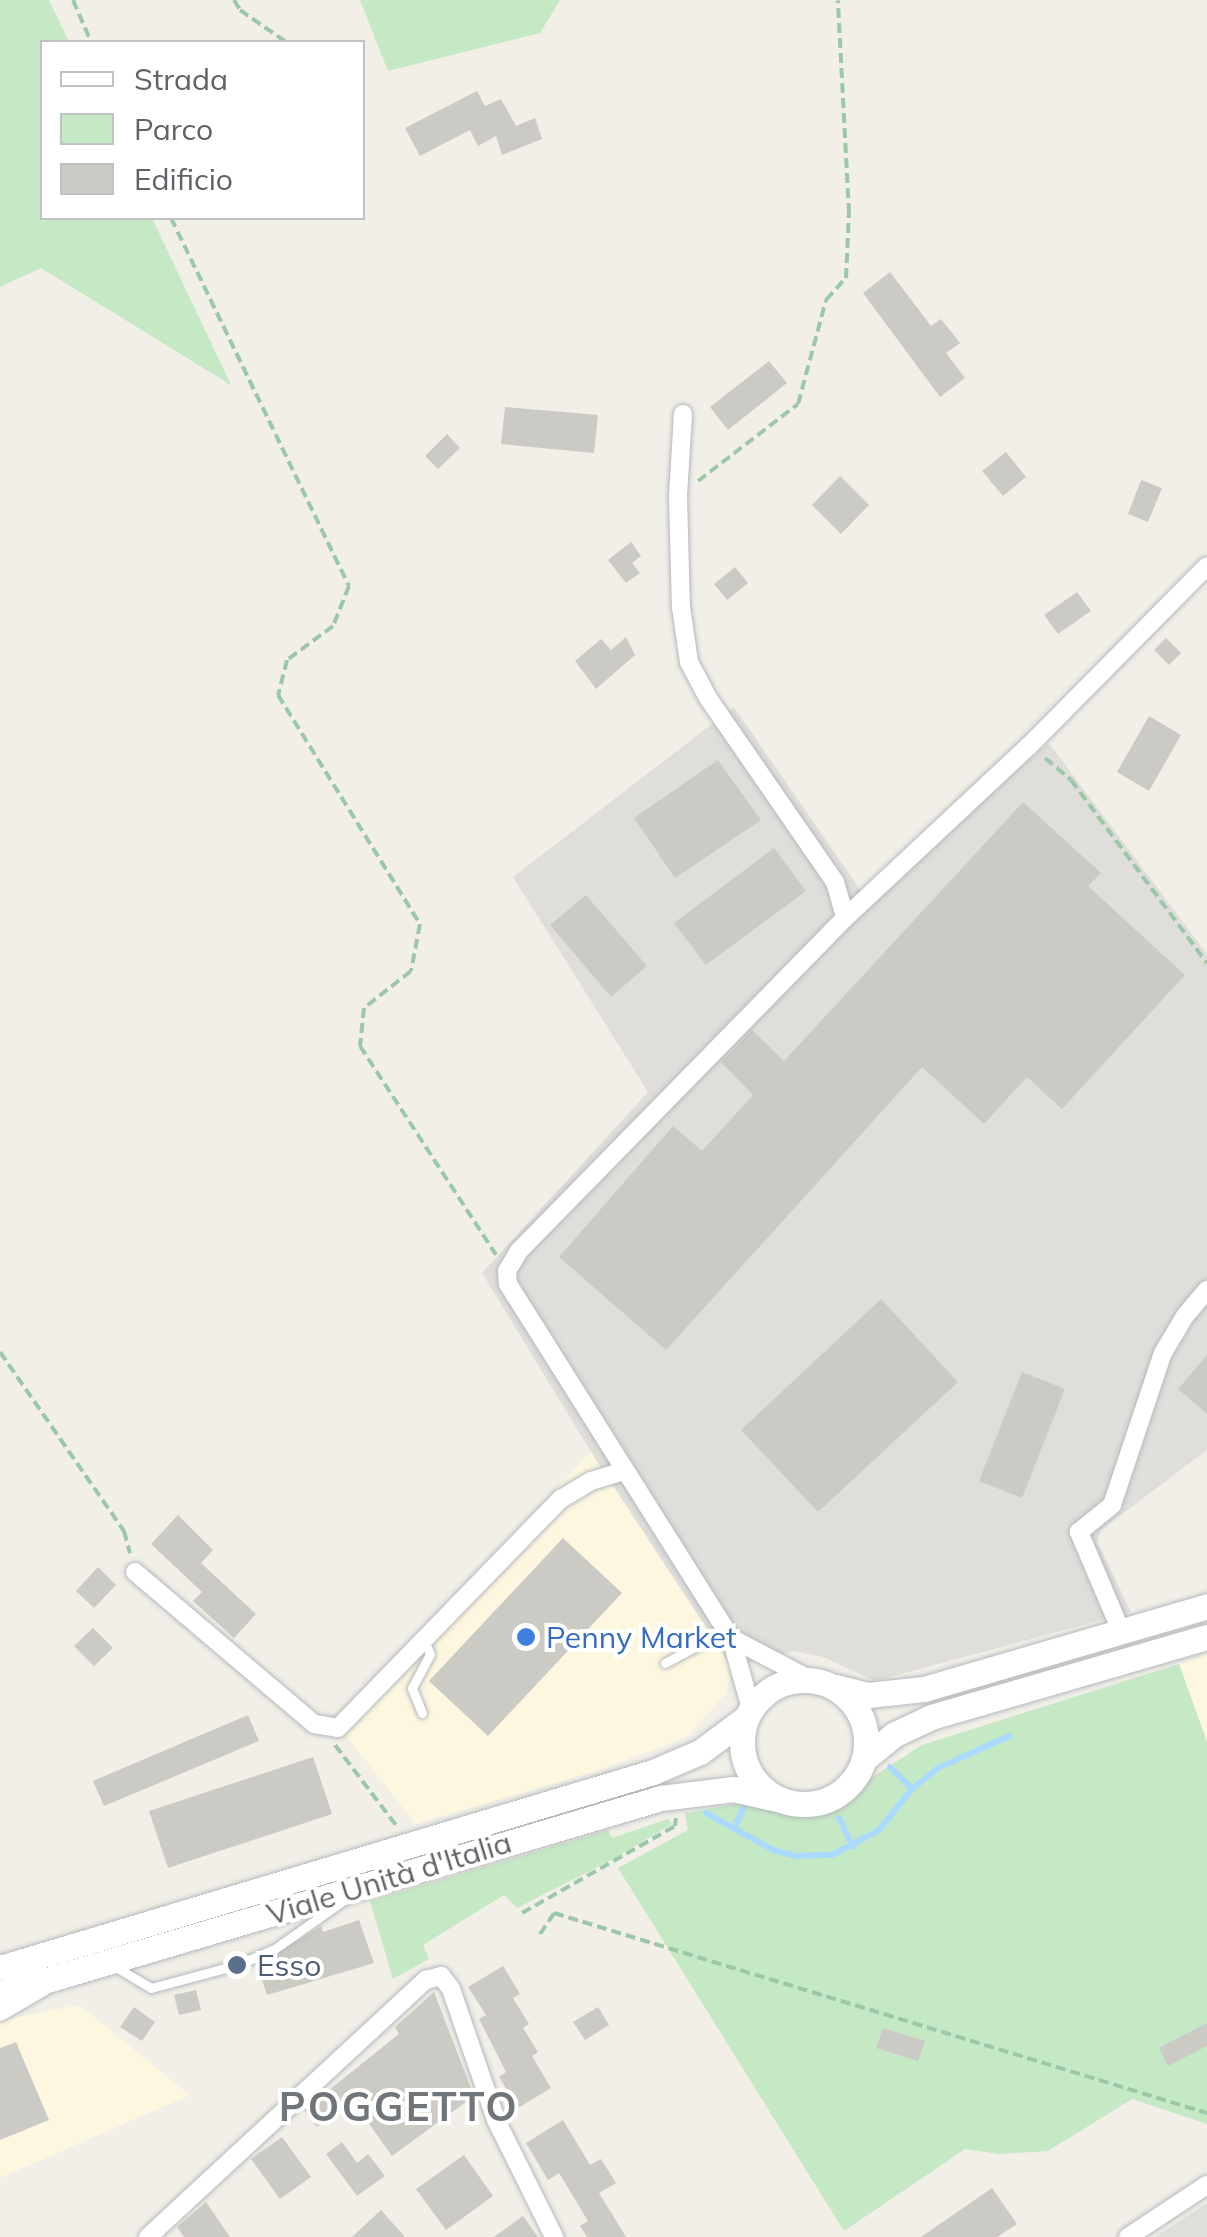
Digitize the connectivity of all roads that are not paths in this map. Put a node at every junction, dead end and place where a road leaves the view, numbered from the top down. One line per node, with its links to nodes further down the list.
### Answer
1 (683, 414): 3 (street)
2 (1207, 566): 3 (street)
3 (845, 918): 5 (street)
4 (1207, 1290): 8 (street)
5 (624, 1472): 9 (street); 11 (street)
6 (135, 1572): 11 (street)
7 (1205, 1603): 8 (main road)
8 (1121, 1631): 13 (main road)
9 (728, 1634): 12 (lane); 13 (street); 15 (street)
10 (1207, 1637): 16 (main road, Viale Unità d'Italia)
11 (424, 1642): 14 (lane)
12 (664, 1663)
13 (820, 1682): 15 (main road, Viale Unità d'Italia); 16 (main road)
14 (422, 1713)
15 (748, 1713): 17 (main road); 20 (main road, Viale Unità d'Italia)
16 (864, 1759): 17 (main road, Viale Unità d'Italia)
17 (782, 1800): 18 (main road, Viale Unità d'Italia)
18 (364, 1886): 19 (main road, Viale Unità d'Italia); 19 (lane)
19 (108, 1962): 21 (main road, Viale Unità d'Italia)
20 (0, 1968)
21 (56, 1978): 22 (main road, Viale Unità d'Italia); 23 (street)
22 (0, 1994)
23 (0, 2012)
24 (1207, 2185): 27 (street)
25 (148, 2237): 26 (street)
26 (554, 2237)
27 (1128, 2237)

